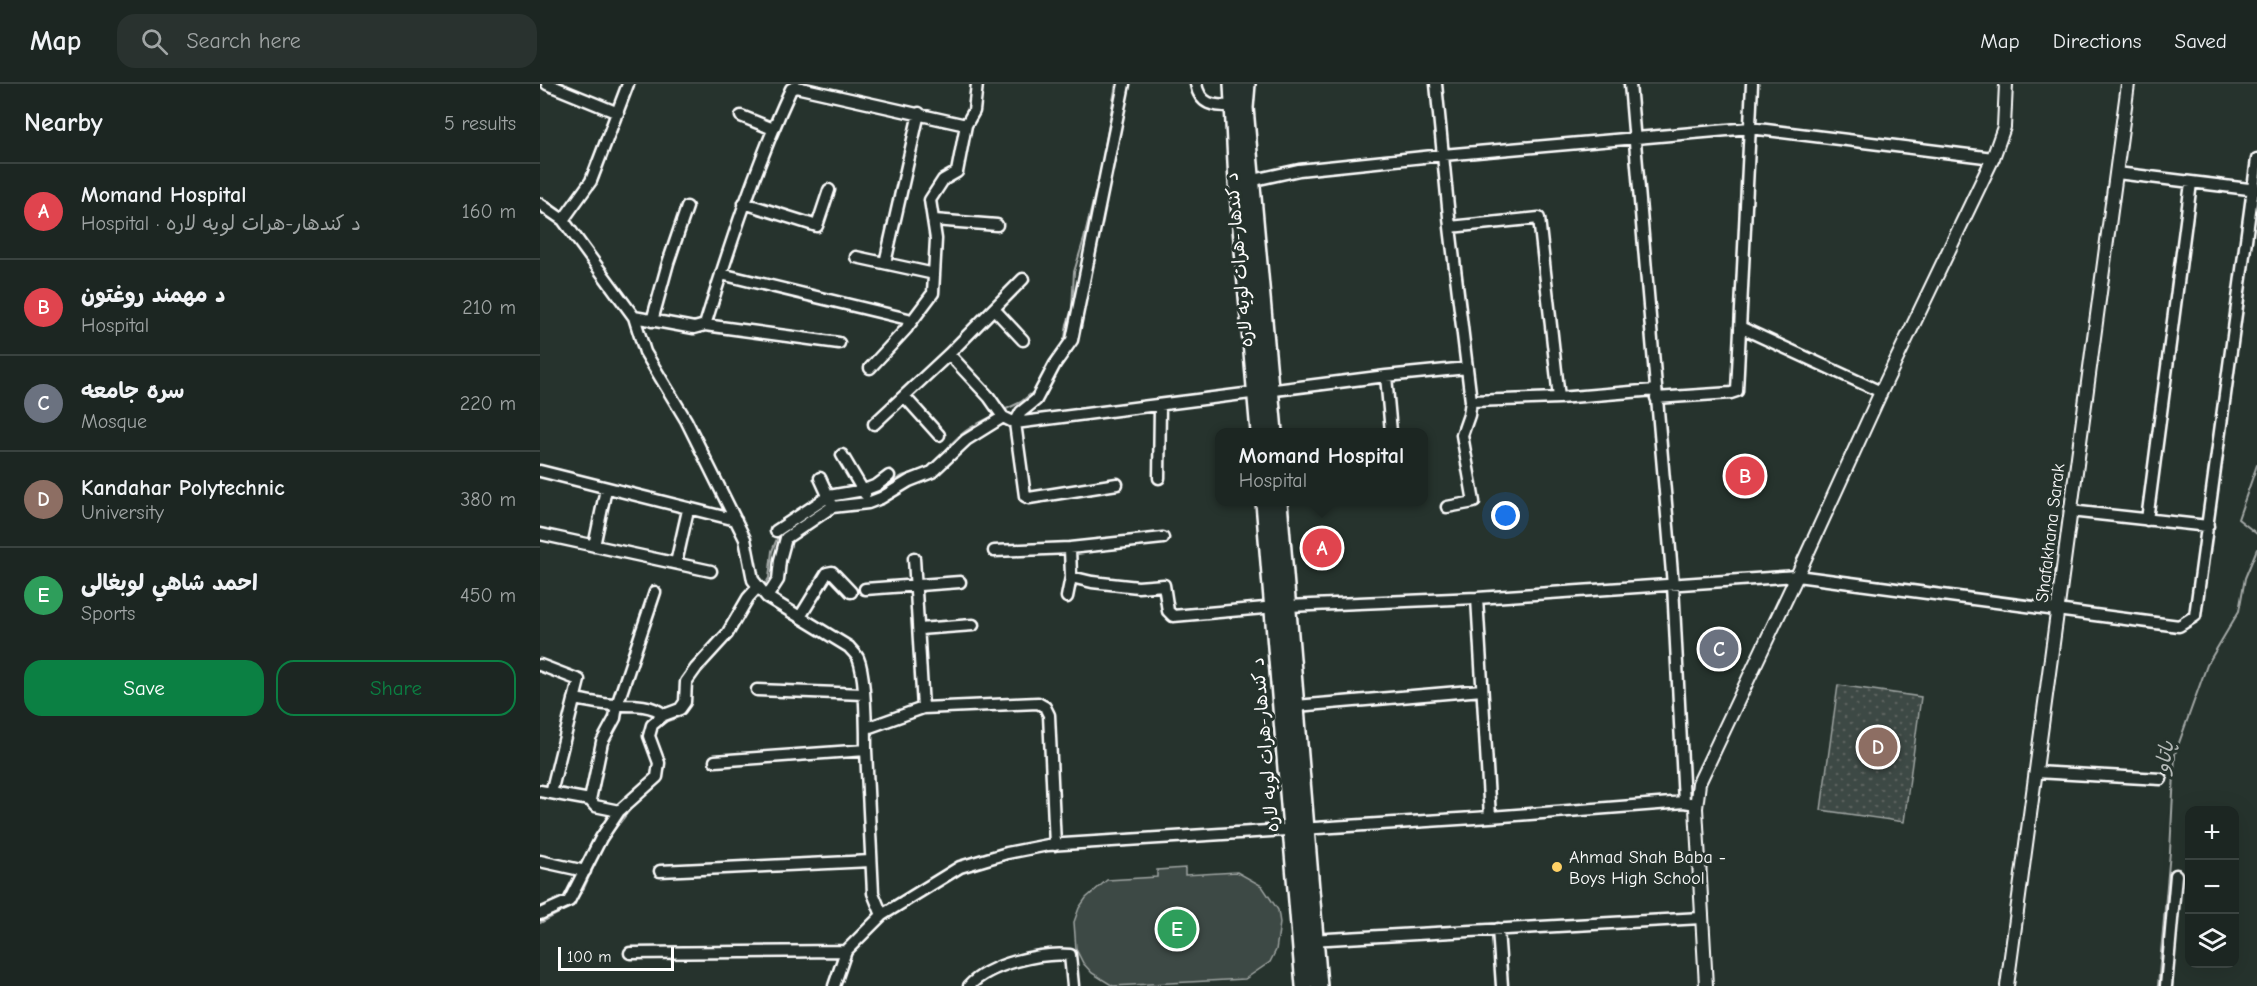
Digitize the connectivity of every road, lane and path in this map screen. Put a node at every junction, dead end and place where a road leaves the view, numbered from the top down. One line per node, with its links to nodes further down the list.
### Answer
1 (547, 84): 15 (street)
2 (628, 84): 15 (street)
3 (976, 84): 18 (street)
4 (1124, 84): 62 (street)
5 (1196, 84): 14 (street)
6 (1232, 84): 14 (highway, د کندهار-هرات لويه لاره)
7 (1247, 84): 26 (highway, د کندهار-هرات لويه لاره)
8 (1436, 84): 22 (street)
9 (1630, 84): 21 (street)
10 (1752, 84): 19 (street)
11 (2006, 84): 23 (main road)
12 (2128, 84): 25 (main road, Shafakhana Sarak)
13 (833, 89): 16 (street); 20 (street)
14 (1232, 106): 26 (highway, د کندهار-هرات لويه لاره)
15 (618, 112): 33 (street)
16 (919, 113): 18 (street); 38 (street)
17 (741, 116): 20 (street)
18 (966, 125): 34 (street)
19 (1750, 128): 21 (street); 23 (street); 47 (street)
20 (773, 129): 30 (street)
21 (1634, 137): 22 (street); 56 (street)
22 (1443, 155): 26 (street); 36 (street)
23 (1993, 158): 54 (main road)
24 (2257, 159): 28 (street)
25 (2117, 172): 27 (street); 83 (main road, Shafakhana Sarak)
26 (1245, 182): 55 (highway, د کندهار-هرات لويه لاره)
27 (2191, 183): 28 (street); 85 (street)
28 (2255, 189): 86 (street)
29 (829, 190): 30 (street)
30 (744, 203): 40 (street)
31 (540, 204): 33 (street)
32 (687, 207): 44 (street)
33 (563, 220): 43 (street)
34 (934, 220): 35 (street); 46 (street)
35 (997, 225)
36 (1450, 227): 52 (street); 58 (street)
37 (856, 257): 38 (street)
38 (885, 263): 39 (street)
39 (930, 273)
40 (721, 274): 45 (street); 46 (street)
41 (1023, 279): 42 (street)
42 (994, 309): 48 (street); 50 (street)
43 (634, 318): 44 (street); 84 (street)
44 (652, 321): 45 (street)
45 (705, 325): 49 (street)
46 (909, 325): 51 (street)
47 (1740, 327): 54 (street); 56 (street)
48 (1023, 340)
49 (838, 343)
50 (949, 354): 57 (street); 61 (street)
51 (870, 368)
52 (1467, 368): 53 (street); 59 (street)
53 (1386, 376): 55 (street); 66 (street)
54 (1881, 392): 97 (main road)
55 (1263, 393): 60 (street); 64 (highway, د کندهار-هرات لويه لاره); 65 (highway, د کندهار-هرات لويه لاره)
56 (1656, 394): 58 (street); 99 (street)
57 (904, 396): 63 (street); 67 (street)
58 (1559, 398): 59 (street)
59 (1471, 400): 81 (street)
60 (1160, 406): 62 (street); 72 (street)
61 (1000, 413): 62 (street); 77 (street)
62 (1015, 423): 73 (street)
63 (874, 424)
64 (1259, 428)
65 (1273, 428)
66 (1391, 428)
67 (939, 435)
68 (842, 455): 75 (street)
69 (540, 471): 74 (street)
70 (889, 476): 75 (street)
71 (820, 478): 76 (street)
72 (1159, 478)
73 (1117, 484)
74 (606, 489): 82 (street); 90 (street)
75 (864, 490): 76 (street); 77 (street)
76 (829, 496): 80 (street); 87 (street)
77 (868, 502): 80 (street)
78 (1265, 506): 107 (highway, د کندهار-هرات لويه لاره)
79 (1279, 506): 107 (highway, د کندهار-هرات لويه لاره)
80 (832, 507): 103 (street)
81 (1448, 507)
82 (688, 510): 84 (street); 94 (street)
83 (2070, 512): 85 (street); 108 (main road, Shafakhana Sarak)
84 (736, 520): 103 (street)
85 (2147, 520): 86 (street)
86 (2208, 525): 108 (street)
87 (776, 531)
88 (540, 534): 90 (street)
89 (1163, 538): 91 (street)
90 (594, 546): 94 (street)
91 (1070, 548): 92 (street); 96 (street)
92 (994, 551)
93 (914, 558): 100 (street)
94 (676, 563): 95 (street)
95 (711, 571)
96 (1071, 576): 105 (street); 107 (street)
97 (1797, 576): 99 (street); 108 (street); 128 (main road)
98 (960, 582): 100 (street)
99 (1673, 585): 106 (street); 128 (street)
100 (916, 586): 101 (street); 111 (street)
101 (864, 589)
102 (656, 592): 117 (street)
103 (762, 592): 109 (street); 120 (street)
104 (851, 592): 109 (street)
105 (1067, 597)
106 (1477, 598): 107 (street); 114 (street)
107 (1280, 607): 118 (highway, د کندهار-هرات لويه لاره); 131 (highway, د کندهار-هرات لويه لاره)
108 (2057, 611): 124 (main road, Shafakhana Sarak)
109 (800, 617): 115 (street)
110 (973, 625): 111 (street)
111 (919, 630): 119 (street)
112 (540, 665): 116 (street)
113 (757, 690): 115 (street)
114 (1482, 690): 118 (street); 130 (street)
115 (864, 694): 121 (street)
116 (574, 699): 117 (street); 126 (street)
117 (617, 705): 120 (street); 127 (street)
118 (1296, 706): 131 (highway, د کندهار-هرات لويه لاره)
119 (923, 708): 121 (street); 132 (street)
120 (664, 715): 129 (street)
121 (867, 728): 122 (street)
122 (866, 750): 123 (street); 134 (street)
123 (715, 761)
124 (2036, 772): 125 (street); 152 (main road, Shafakhana Sarak)
125 (2161, 779)
126 (546, 792): 127 (street)
127 (590, 800): 129 (street)
128 (1690, 803): 130 (street); 140 (main road)
129 (619, 811): 135 (street)
130 (1490, 817): 131 (street)
131 (1299, 828): 132 (street); 142 (highway, د کندهار-هرات لويه لاره)
132 (1055, 845): 139 (street)
133 (540, 861): 135 (street)
134 (871, 861): 136 (street); 139 (street)
135 (585, 871): 138 (street)
136 (660, 871)
137 (2176, 876): 153 (street)
138 (540, 914)
139 (882, 915): 143 (street)
140 (1701, 918): 141 (street); 151 (main road)
141 (1498, 929): 142 (street); 150 (street)
142 (1308, 940): 148 (highway, د کندهار-هرات لويه لاره); 149 (highway, د کندهار-هرات لويه لاره)
143 (846, 951): 144 (street); 145 (street)
144 (630, 953)
145 (834, 986)
146 (969, 986): 147 (street)
147 (1073, 986)
148 (1304, 986)
149 (1319, 986)
150 (1503, 986)
151 (1706, 986)
152 (2007, 986)
153 (2166, 986)

